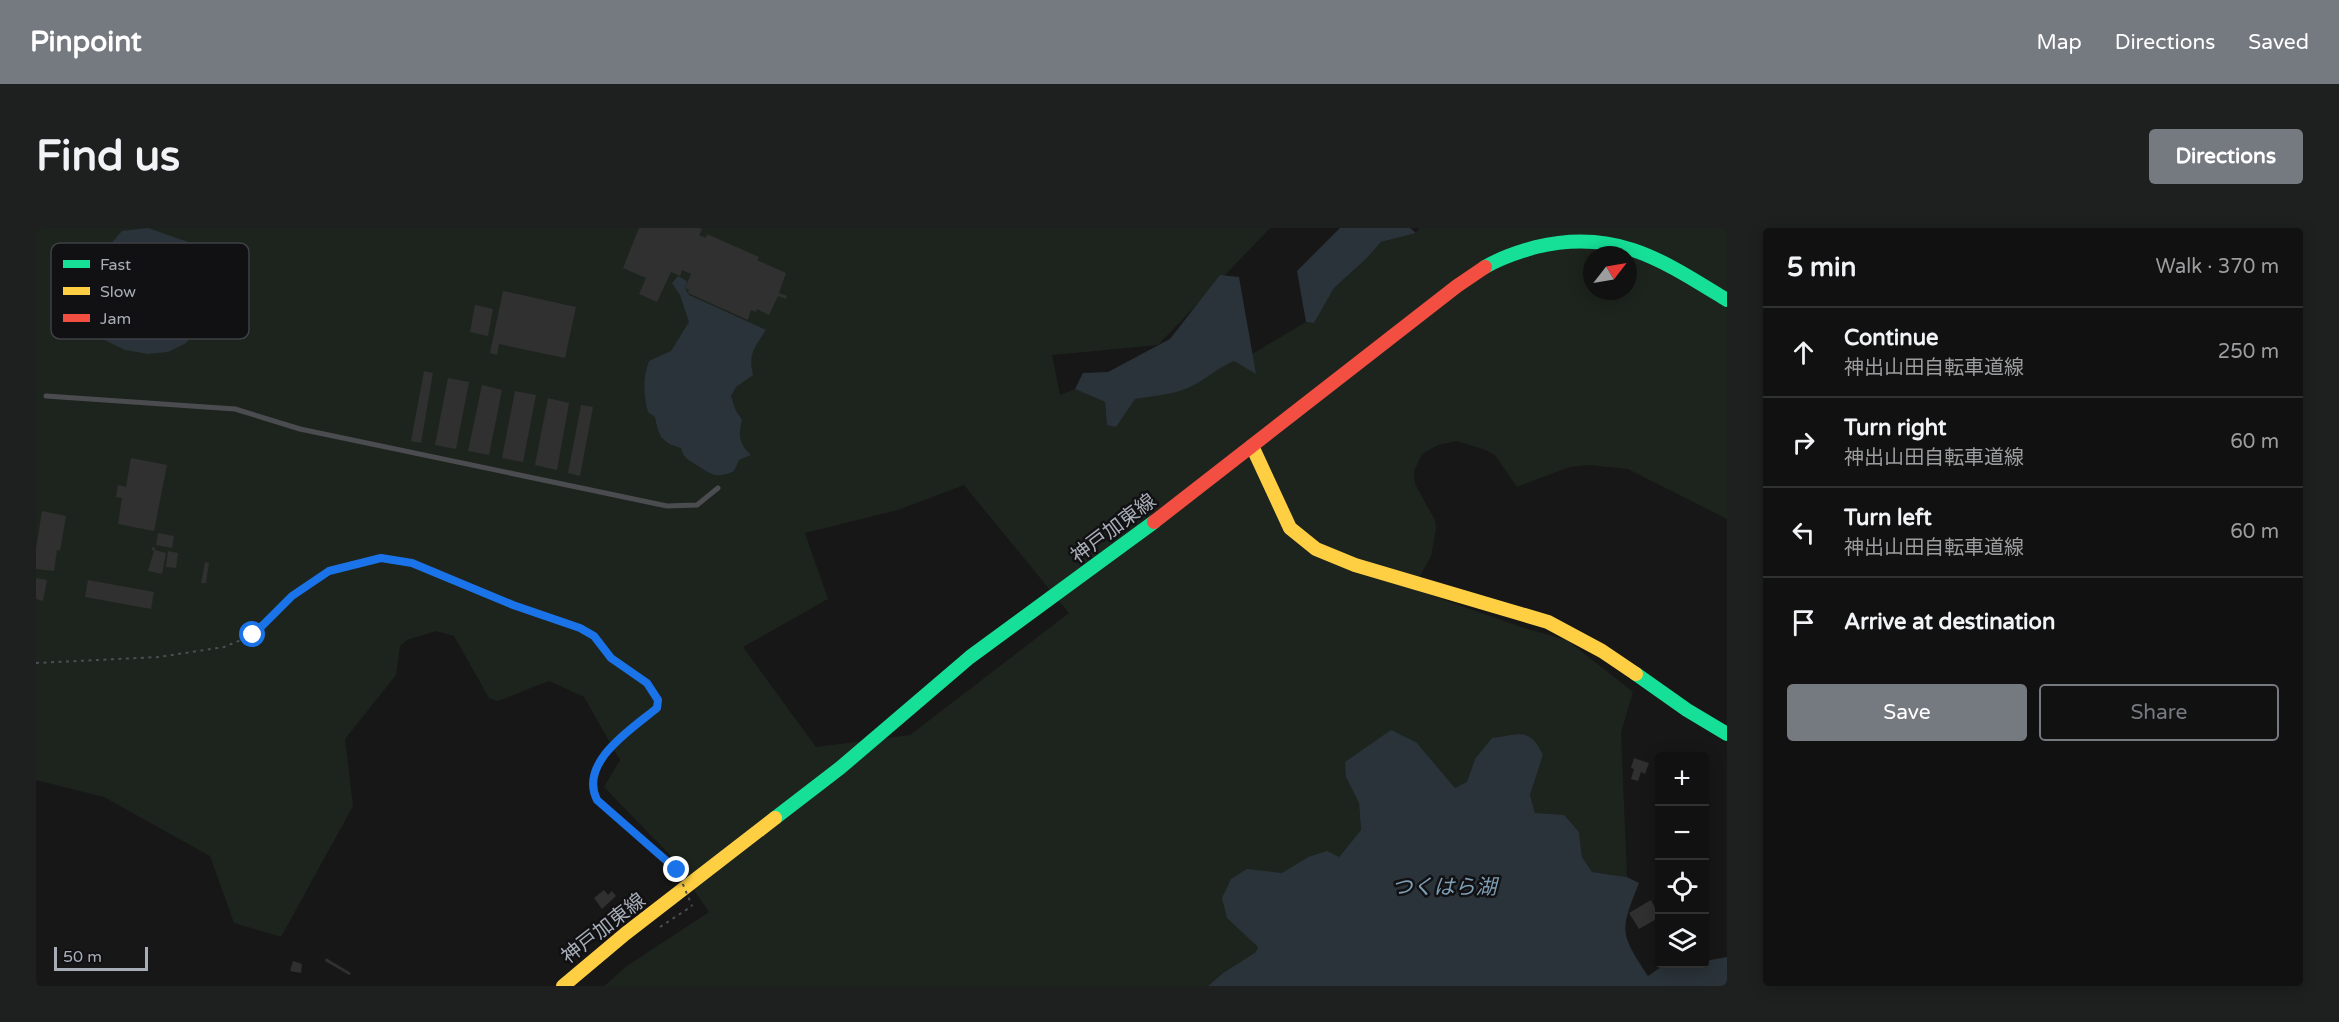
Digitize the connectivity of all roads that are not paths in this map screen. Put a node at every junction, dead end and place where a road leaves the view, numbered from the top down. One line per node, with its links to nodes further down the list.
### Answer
1 (1727, 300): 3 (main road, 神戸加東線)
2 (46, 396): 4 (lane)
3 (1252, 446): 5 (main road); 6 (main road, 神戸加東線)
4 (718, 488)
5 (1727, 734)
6 (563, 986)

